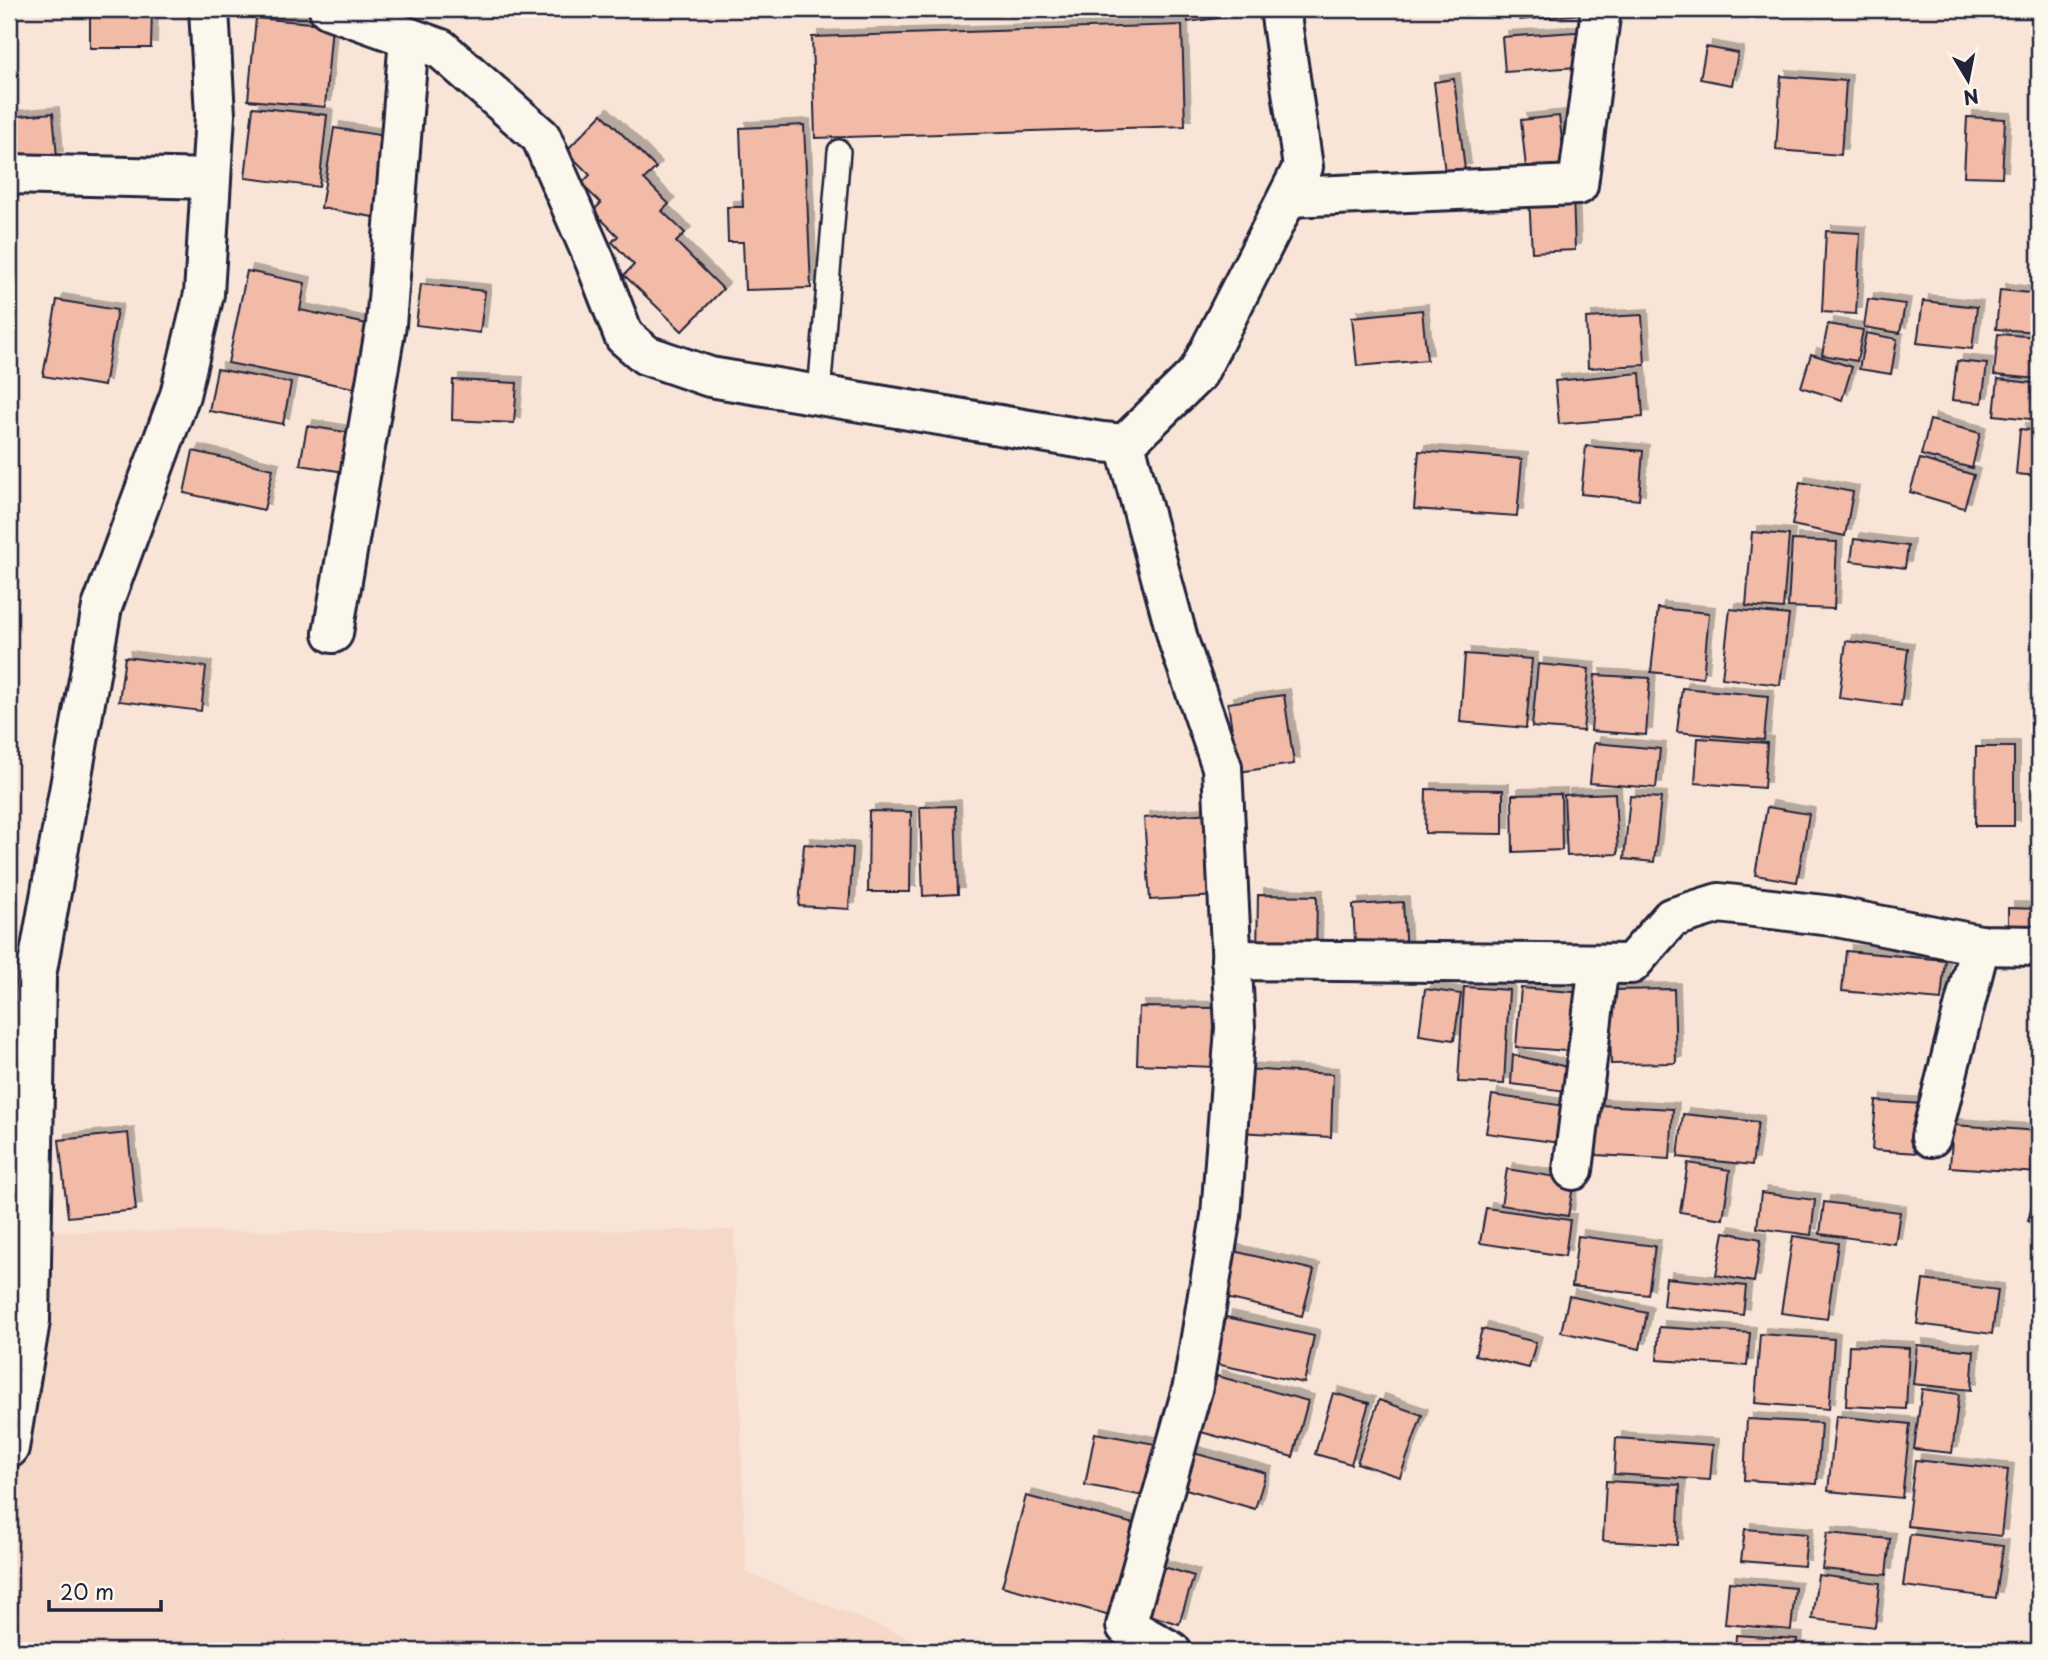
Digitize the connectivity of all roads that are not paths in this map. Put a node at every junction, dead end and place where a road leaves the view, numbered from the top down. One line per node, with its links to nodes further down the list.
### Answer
1 (209, 9): 8 (street)
2 (329, 9): 5 (street)
3 (1280, 9): 9 (street)
4 (1601, 9): 9 (street)
5 (409, 38): 10 (street); 12 (street)
6 (839, 151): 10 (lane)
7 (9, 174): 8 (street)
8 (211, 179): 19 (street)
9 (1288, 197): 11 (street)
10 (819, 394): 11 (street)
11 (1125, 444): 15 (street)
12 (333, 633)
13 (1980, 945): 14 (street); 16 (street); 17 (street)
14 (2039, 946)
15 (1231, 960): 16 (street); 20 (street)
16 (1599, 964): 18 (street)
17 (1931, 1137)
18 (1573, 1170)
19 (9, 1448)
20 (1171, 1651)

